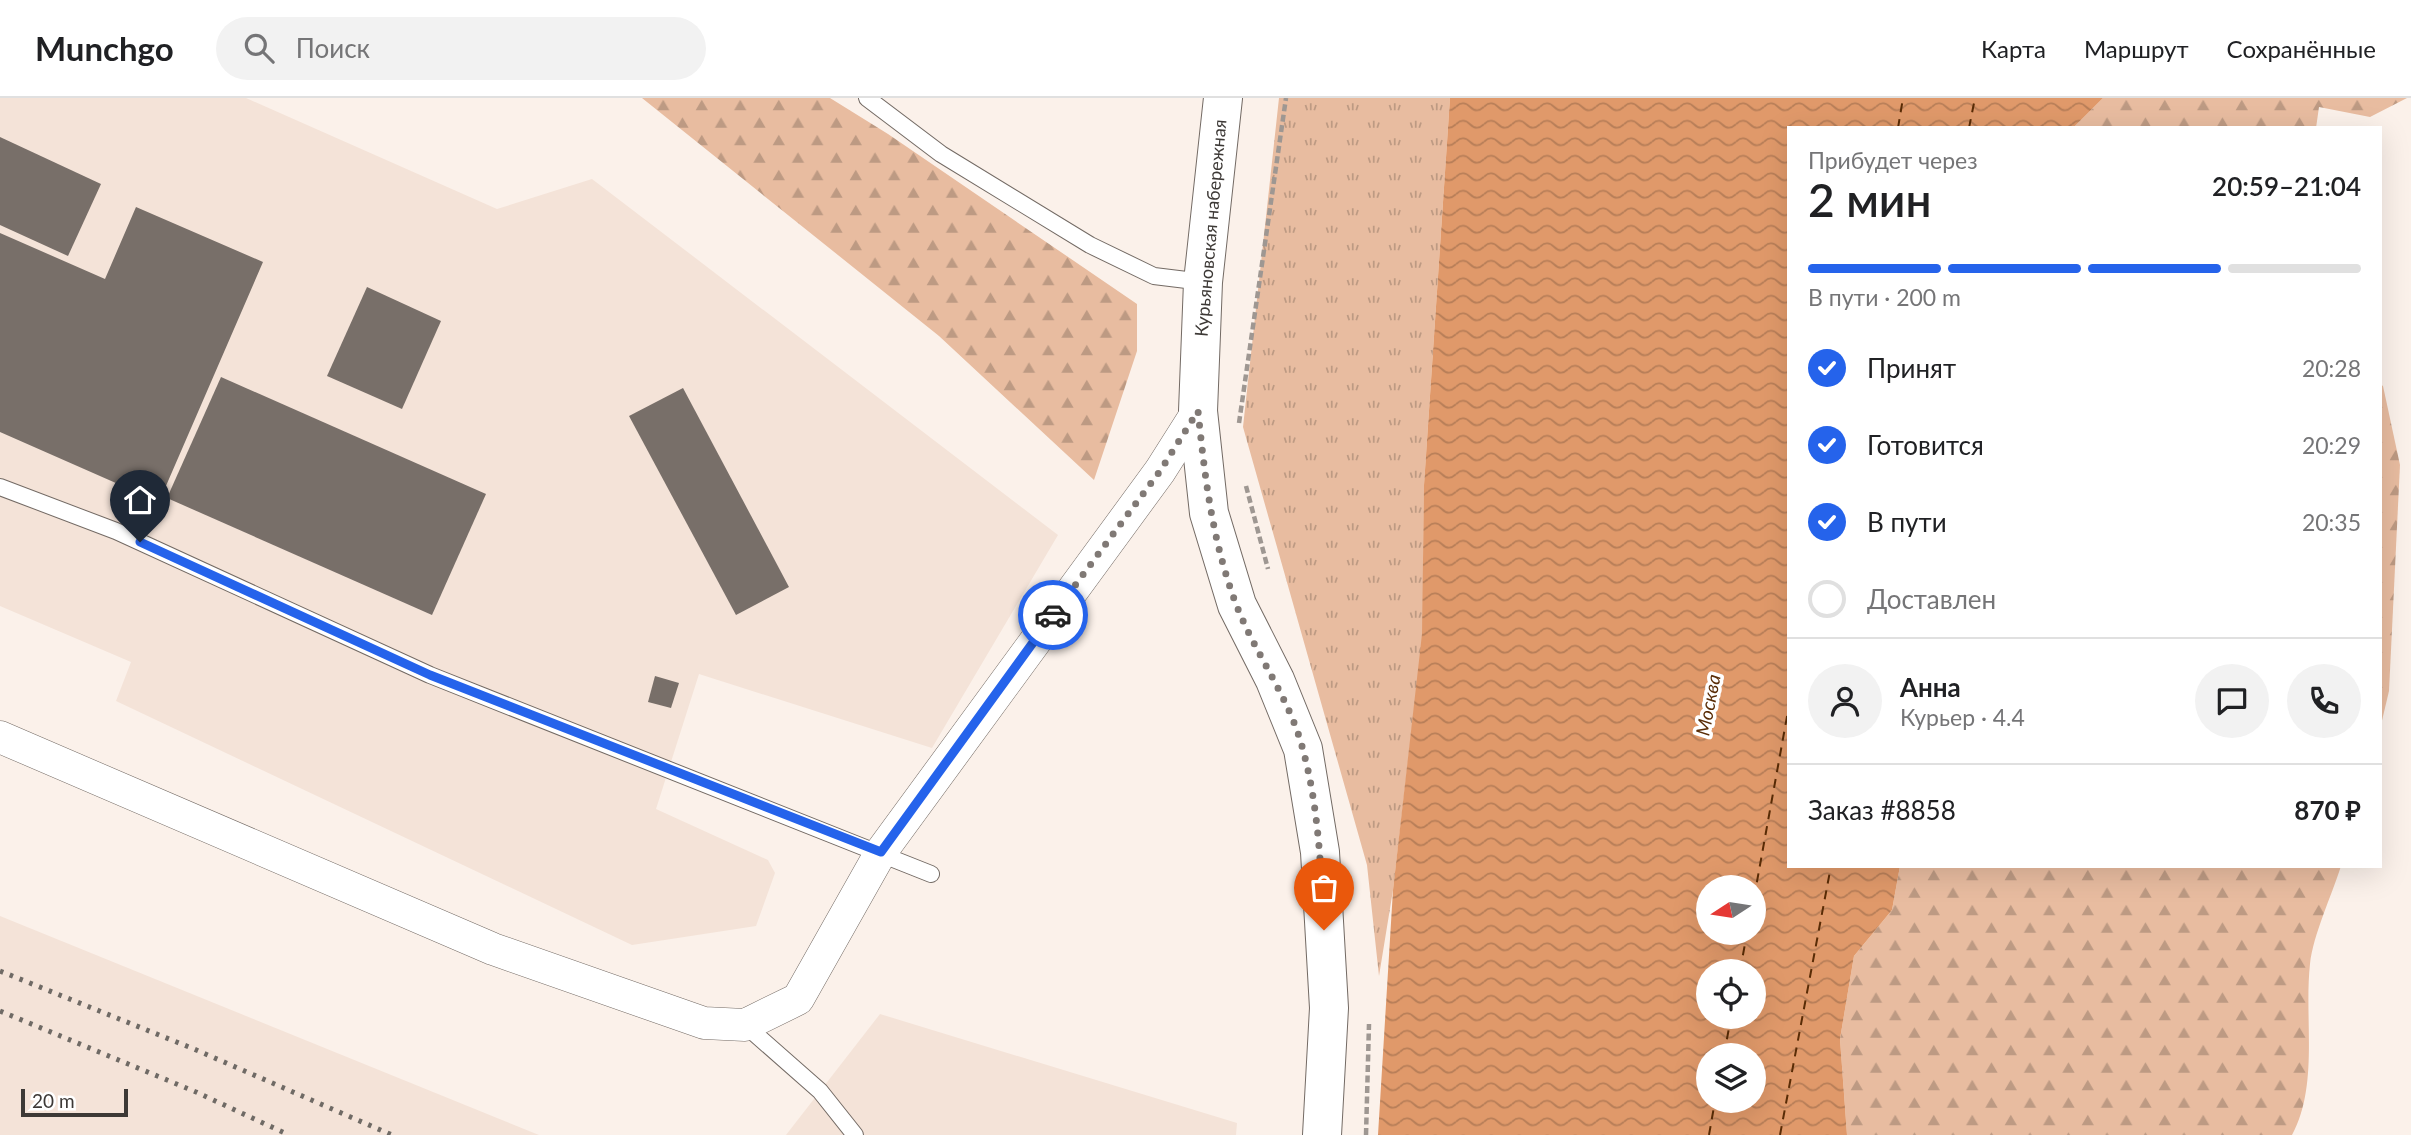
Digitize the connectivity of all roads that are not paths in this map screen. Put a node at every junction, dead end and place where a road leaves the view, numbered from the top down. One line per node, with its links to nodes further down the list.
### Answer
1 (867, 98): 3 (lane)
2 (1223, 98): 3 (main road, Курьяновская набережная)
3 (1203, 282): 4 (main road, Курьяновская набережная)
4 (1198, 411): 7 (street); 11 (main road, Курьяновская набережная)
5 (0, 487): 7 (lane)
6 (0, 737): 9 (street)
7 (881, 852): 8 (lane); 9 (street)
8 (931, 874)
9 (745, 1025): 10 (lane)
10 (855, 1135)
11 (1322, 1135)

